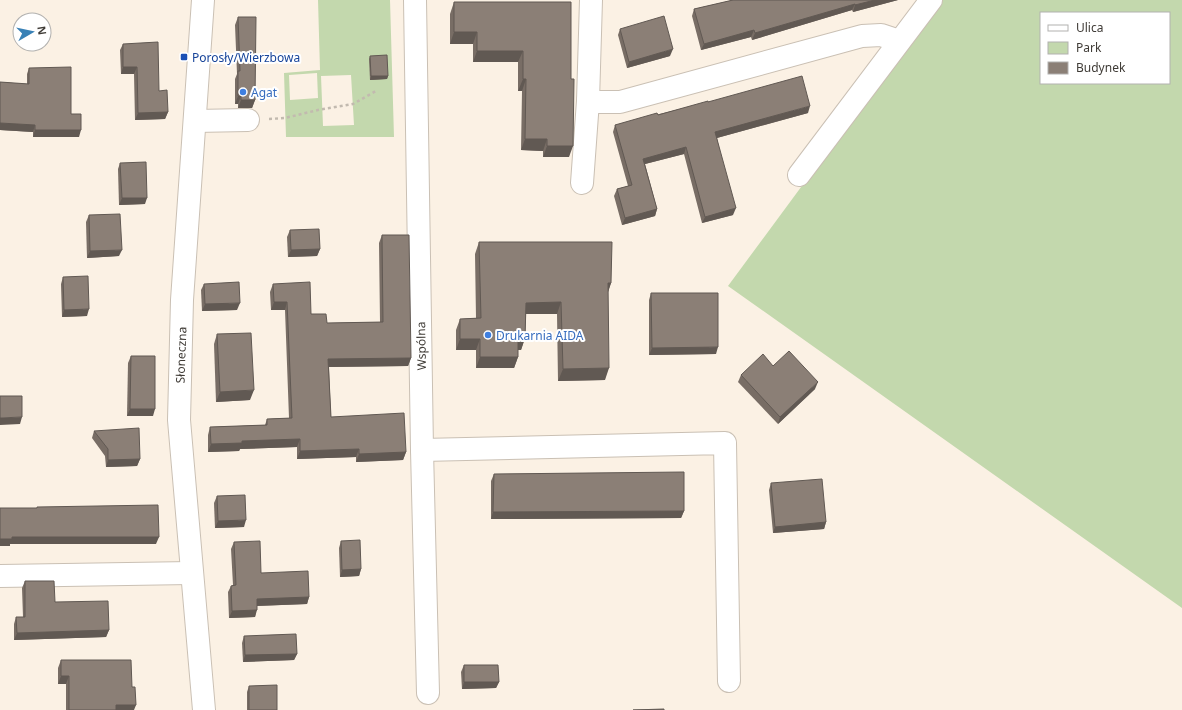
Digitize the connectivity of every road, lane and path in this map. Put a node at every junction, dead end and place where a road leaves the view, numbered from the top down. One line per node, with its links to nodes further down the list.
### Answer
1 (203, 0): 9 (street, Słoneczna)
2 (415, 0): 12 (street, Wspólna)
3 (591, 0): 7 (street)
4 (931, 0): 5 (street)
5 (900, 41): 7 (street); 10 (street)
6 (376, 91): 8 (path)
7 (588, 101): 11 (street)
8 (248, 120): 9 (street)
9 (195, 121): 13 (street, Słoneczna)
10 (798, 175)
11 (582, 183)
12 (422, 450): 15 (street); 16 (street, Wspólna)
13 (191, 573): 14 (street); 17 (street, Słoneczna)
14 (0, 576)
15 (729, 681)
16 (428, 693)
17 (204, 710)

